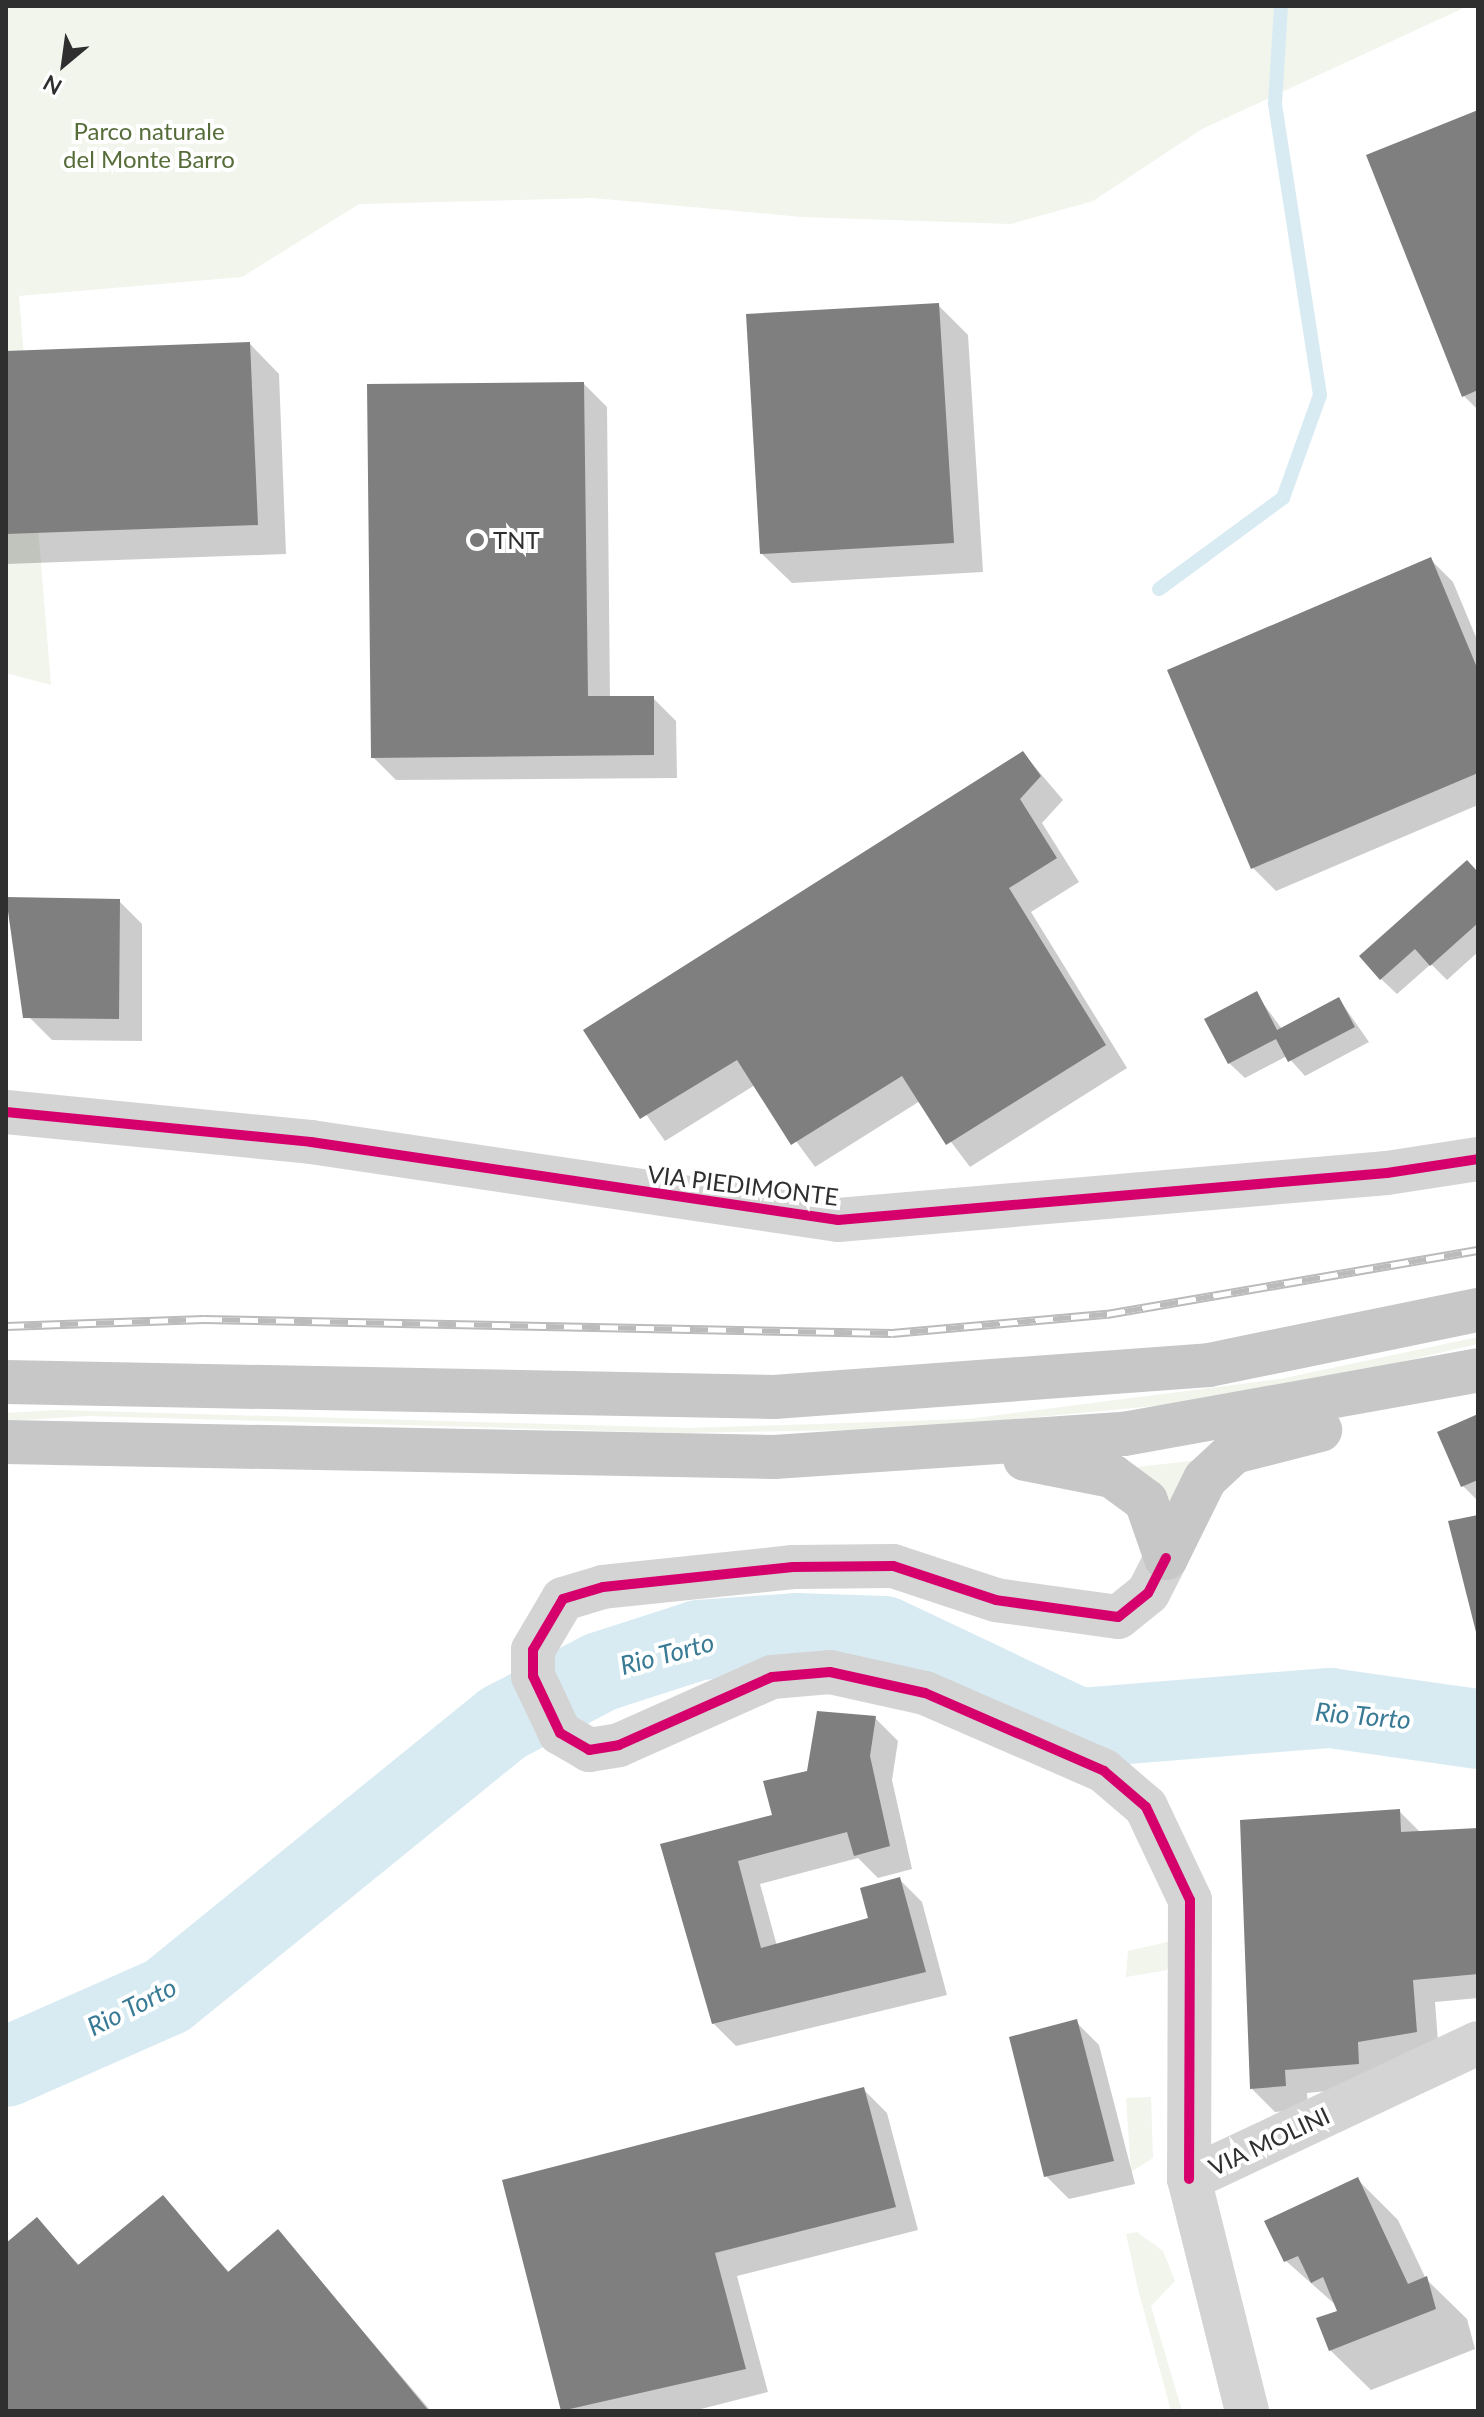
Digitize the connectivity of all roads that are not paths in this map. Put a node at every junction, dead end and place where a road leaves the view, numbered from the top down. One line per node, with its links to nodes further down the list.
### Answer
1 (6, 1112): 2 (street, VIA PIEDIMONTE)
2 (1478, 1159)
3 (1478, 1310): 5 (main road)
4 (1478, 1370): 6 (main road)
5 (6, 1382)
6 (1413, 1387): 8 (main road); 9 (main road)
7 (6, 1442): 8 (main road)
8 (939, 1448): 9 (main road)
9 (1166, 1558): 11 (street)
10 (1478, 2043): 11 (street, VIA MOLINI)
11 (1189, 2179): 12 (street, VIA MOLINI)
12 (1247, 2411)

